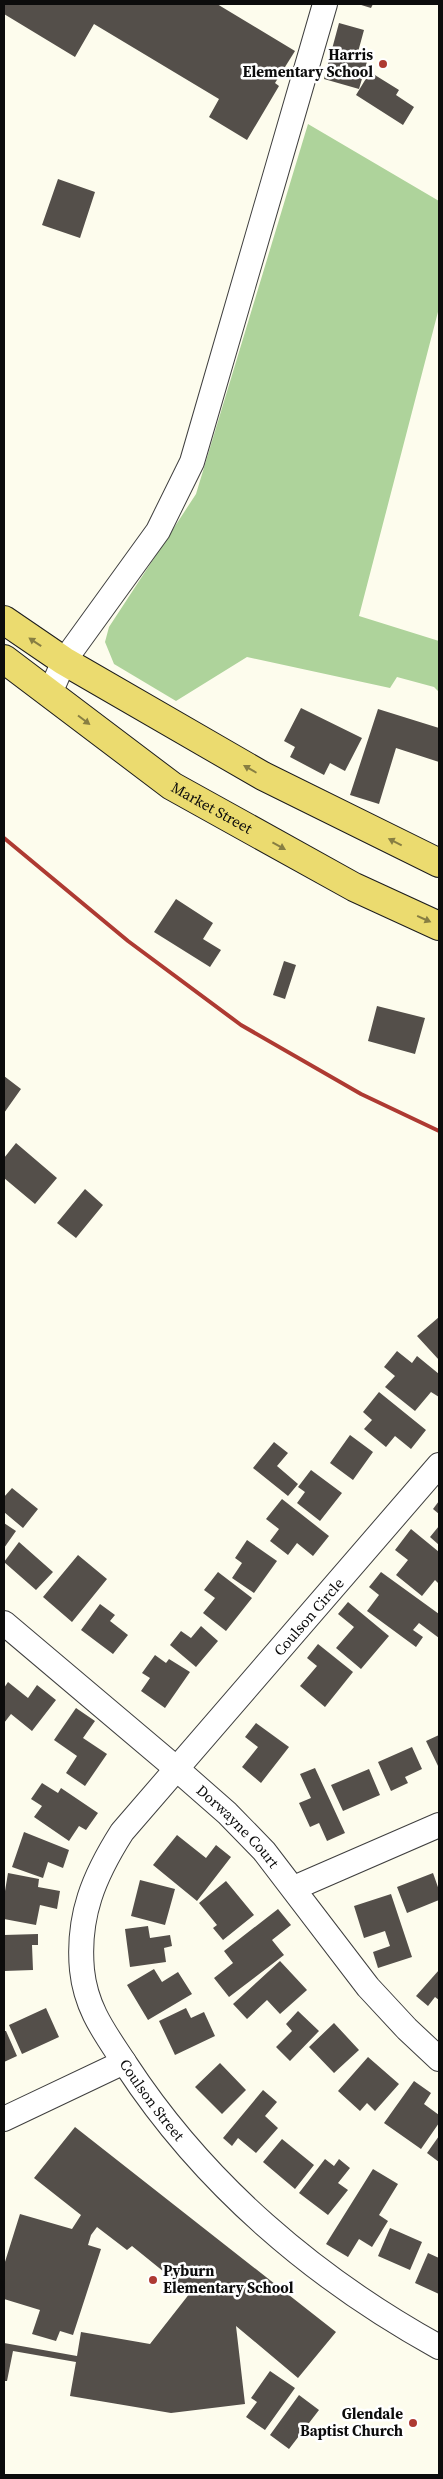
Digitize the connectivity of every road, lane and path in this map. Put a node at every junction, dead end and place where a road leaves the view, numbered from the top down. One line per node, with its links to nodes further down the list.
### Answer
1 (325, 4): 4 (street)
2 (4, 620): 4 (main road, one-way to 2)
3 (4, 659): 5 (main road, Market Street)
4 (64, 661): 5 (street); 6 (main road, one-way to 4)
5 (50, 693): 7 (main road, Market Street, one-way to 7)
6 (439, 863)
7 (439, 926)
8 (439, 1465): 10 (street, Coulson Circle)
9 (4, 1623): 10 (street, Dorwayne Court)
10 (178, 1770): 12 (street, Dorwayne Court); 14 (street, Coulson Street)
11 (439, 1825): 12 (street)
12 (294, 1888): 13 (street, Dorwayne Court)
13 (439, 2059)
14 (124, 2062): 15 (street); 16 (street, Coulson Street)
15 (4, 2119)
16 (439, 2347)

